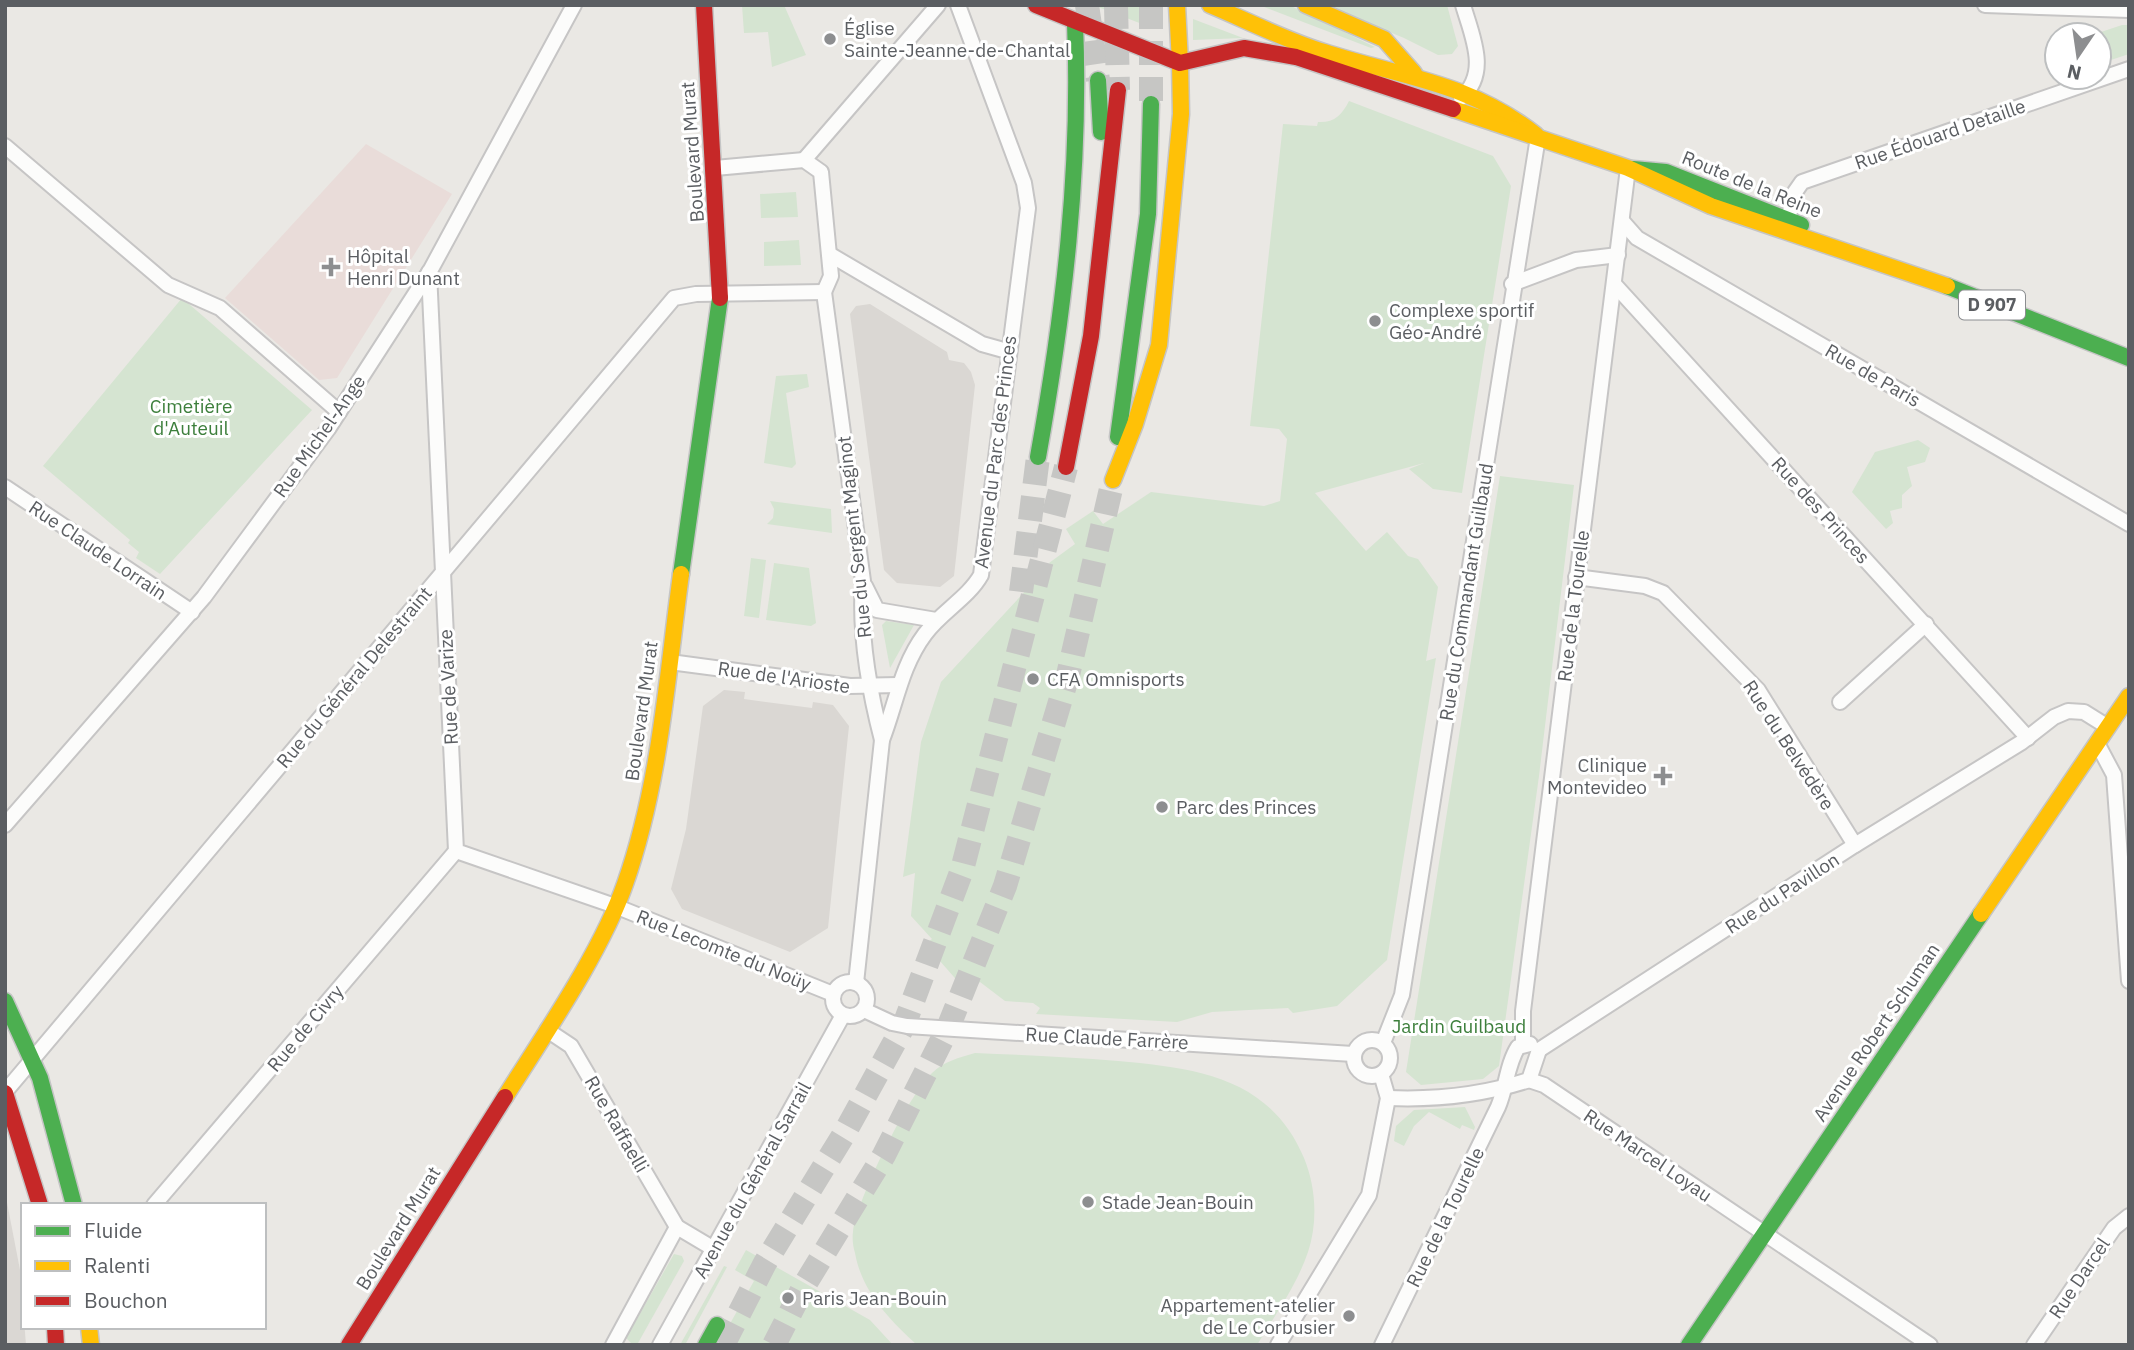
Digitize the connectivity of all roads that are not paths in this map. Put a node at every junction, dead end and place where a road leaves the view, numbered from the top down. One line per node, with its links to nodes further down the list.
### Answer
1 (574, 5): 32 (street, Rue Michel-Ange)
2 (704, 5): 25 (main road, Boulevard Murat)
3 (938, 5): 24 (street)
4 (958, 5): 37 (street, Avenue du Parc des Princes)
5 (1036, 5): 13 (main road)
6 (1071, 5): 13 (main road)
7 (1177, 5): 14 (main road)
8 (1210, 5): 16 (main road)
9 (1306, 5): 16 (main road)
10 (1463, 5): 19 (street)
11 (1985, 5): 12 (street)
12 (2129, 10)
13 (1075, 23): 14 (main road); 40 (main road)
14 (1180, 63): 20 (main road); 21 (main road)
15 (2129, 69): 29 (street, Rue Édouard Detaille)
16 (1414, 73): 19 (main road)
17 (1098, 80): 27 (main road)
18 (1118, 90): 27 (main road)
19 (1468, 93): 20 (street); 22 (main road)
20 (1434, 103): 22 (main road)
21 (1151, 104)
22 (1538, 137): 26 (main road, Route de la Reine / D 907); 33 (street, Rue du Commandant Guilbaud)
23 (5, 146): 39 (street)
24 (804, 160): 25 (street); 30 (street, Rue du Sergent Maginot)
25 (715, 168): 36 (main road, Boulevard Murat)
26 (1628, 169): 28 (street, Rue de la Tourelle); 29 (main road, Route de la Reine / D 907)
27 (1105, 211): 41 (main road)
28 (1622, 221): 31 (street, Rue de la Tourelle); 43 (street, Rue de Paris)
29 (1787, 226): 38 (main road, Route de la Reine / D 907)
30 (829, 254): 35 (street, Rue du Sergent Maginot); 37 (street)
31 (1618, 255): 33 (street); 34 (street, Rue de la Tourelle)
32 (429, 271): 39 (street, Rue Michel-Ange); 44 (street, Rue de Varize)
33 (1512, 284): 71 (street, Rue du Commandant Guilbaud)
34 (1614, 284): 45 (street, Rue de la Tourelle); 49 (street, Rue des Princes)
35 (824, 292): 36 (street, Rue du Général Delestraint); 46 (street, Rue du Sergent Maginot)
36 (720, 295): 44 (street, Rue du Général Delestraint); 50 (main road, Boulevard Murat)
37 (1007, 351): 48 (street, Avenue du Parc des Princes)
38 (2129, 358)
39 (339, 412): 47 (street, Rue Michel-Ange)
40 (1038, 457)
41 (1066, 467)
42 (5, 487): 47 (street, Rue Claude Lorrain)
43 (2129, 524)
44 (444, 571): 61 (street, Rue de Varize); 75 (street, Rue du Général Delestraint)
45 (1576, 577): 60 (street, Rue du Belvédère); 72 (street, Rue de la Tourelle)
46 (863, 581): 48 (street); 52 (street, Rue du Sergent Maginot)
47 (192, 612): 59 (street, Rue Michel-Ange)
48 (936, 620): 51 (street, Avenue du Parc des Princes)
49 (1926, 624): 54 (street); 56 (street, Rue des Princes)
50 (670, 662): 52 (street, Rue de l'Arioste); 62 (main road, Boulevard Murat)
51 (898, 685): 52 (street, Rue de l'Arioste); 57 (street, Avenue du Parc des Princes)
52 (871, 688): 57 (street, Rue du Sergent Maginot)
53 (2129, 696): 55 (main road, Avenue Robert Schuman)
54 (1840, 702)
55 (2108, 727): 56 (street, Rue du Pavillon); 58 (main road, Avenue Robert Schuman)
56 (2028, 738): 60 (street, Rue du Pavillon)
57 (882, 740): 65 (street, Avenue du Parc des Princes)
58 (2097, 743): 63 (street); 86 (main road, Avenue Robert Schuman)
59 (5, 825)
60 (1855, 845): 73 (street, Rue du Pavillon)
61 (456, 851): 62 (street); 83 (street, Rue de Civry)
62 (615, 906): 66 (street, Rue Lecomte du Noüy); 70 (main road, Boulevard Murat)
63 (2127, 916): 64 (street)
64 (2129, 981)
65 (856, 983): 66 (street); 68 (street)
66 (833, 994): 69 (street)
67 (5, 1001): 75 (main road)
68 (864, 1010): 69 (street); 74 (street, Rue Claude Farrère)
69 (843, 1015): 87 (street, Avenue du Général Sarrail)
70 (547, 1030): 85 (street, Rue Raffaelli); 89 (main road, Boulevard Murat)
71 (1383, 1043): 74 (street); 76 (street, Rue du Commandant Guilbaud)
72 (1523, 1044): 73 (street); 78 (street, Rue de la Tourelle)
73 (1539, 1051): 77 (street)
74 (1353, 1054): 76 (street)
75 (33, 1057): 79 (street, Rue du Général Delestraint); 82 (main road)
76 (1381, 1074): 80 (street)
77 (1529, 1080): 78 (street); 86 (street, Rue Marcel Loyau)
78 (1506, 1087): 80 (street); 94 (street, Rue de la Tourelle)
79 (5, 1092): 81 (main road)
80 (1388, 1098): 93 (street)
81 (39, 1203)
82 (73, 1203)
83 (156, 1203)
84 (2129, 1216): 97 (street, Rue Darcel)
85 (677, 1227): 87 (street); 90 (street)
86 (1766, 1233): 95 (main road, Avenue Robert Schuman); 96 (street, Rue Marcel Loyau)
87 (714, 1249): 91 (street, Avenue du Général Sarrail)
88 (717, 1325): 92 (main road)
89 (349, 1345)
90 (613, 1345)
91 (660, 1345)
92 (706, 1345)
93 (1278, 1345)
94 (1382, 1345)
95 (1689, 1345)
96 (1930, 1345)
97 (2034, 1345)

